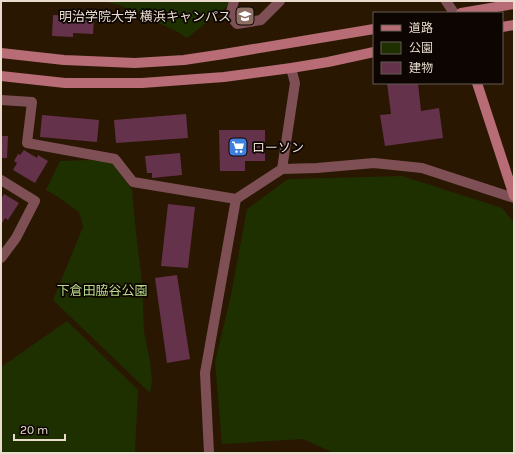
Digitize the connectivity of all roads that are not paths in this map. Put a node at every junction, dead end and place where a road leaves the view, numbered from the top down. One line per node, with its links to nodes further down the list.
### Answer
1 (234, 1): 2 (street)
2 (280, 1)
3 (446, 1): 5 (street)
4 (514, 4): 6 (street)
5 (453, 12)
6 (467, 12)
7 (514, 25): 8 (street)
8 (503, 27)
9 (373, 28): 11 (street)
10 (373, 52): 12 (street)
11 (1, 53)
12 (291, 68): 13 (street); 16 (street)
13 (1, 76)
14 (477, 84): 18 (street)
15 (1, 100): 19 (street)
16 (282, 169): 18 (street); 19 (street)
17 (1, 180): 20 (street)
18 (514, 197)
19 (236, 200): 21 (street)
20 (1, 258)
21 (209, 453)

